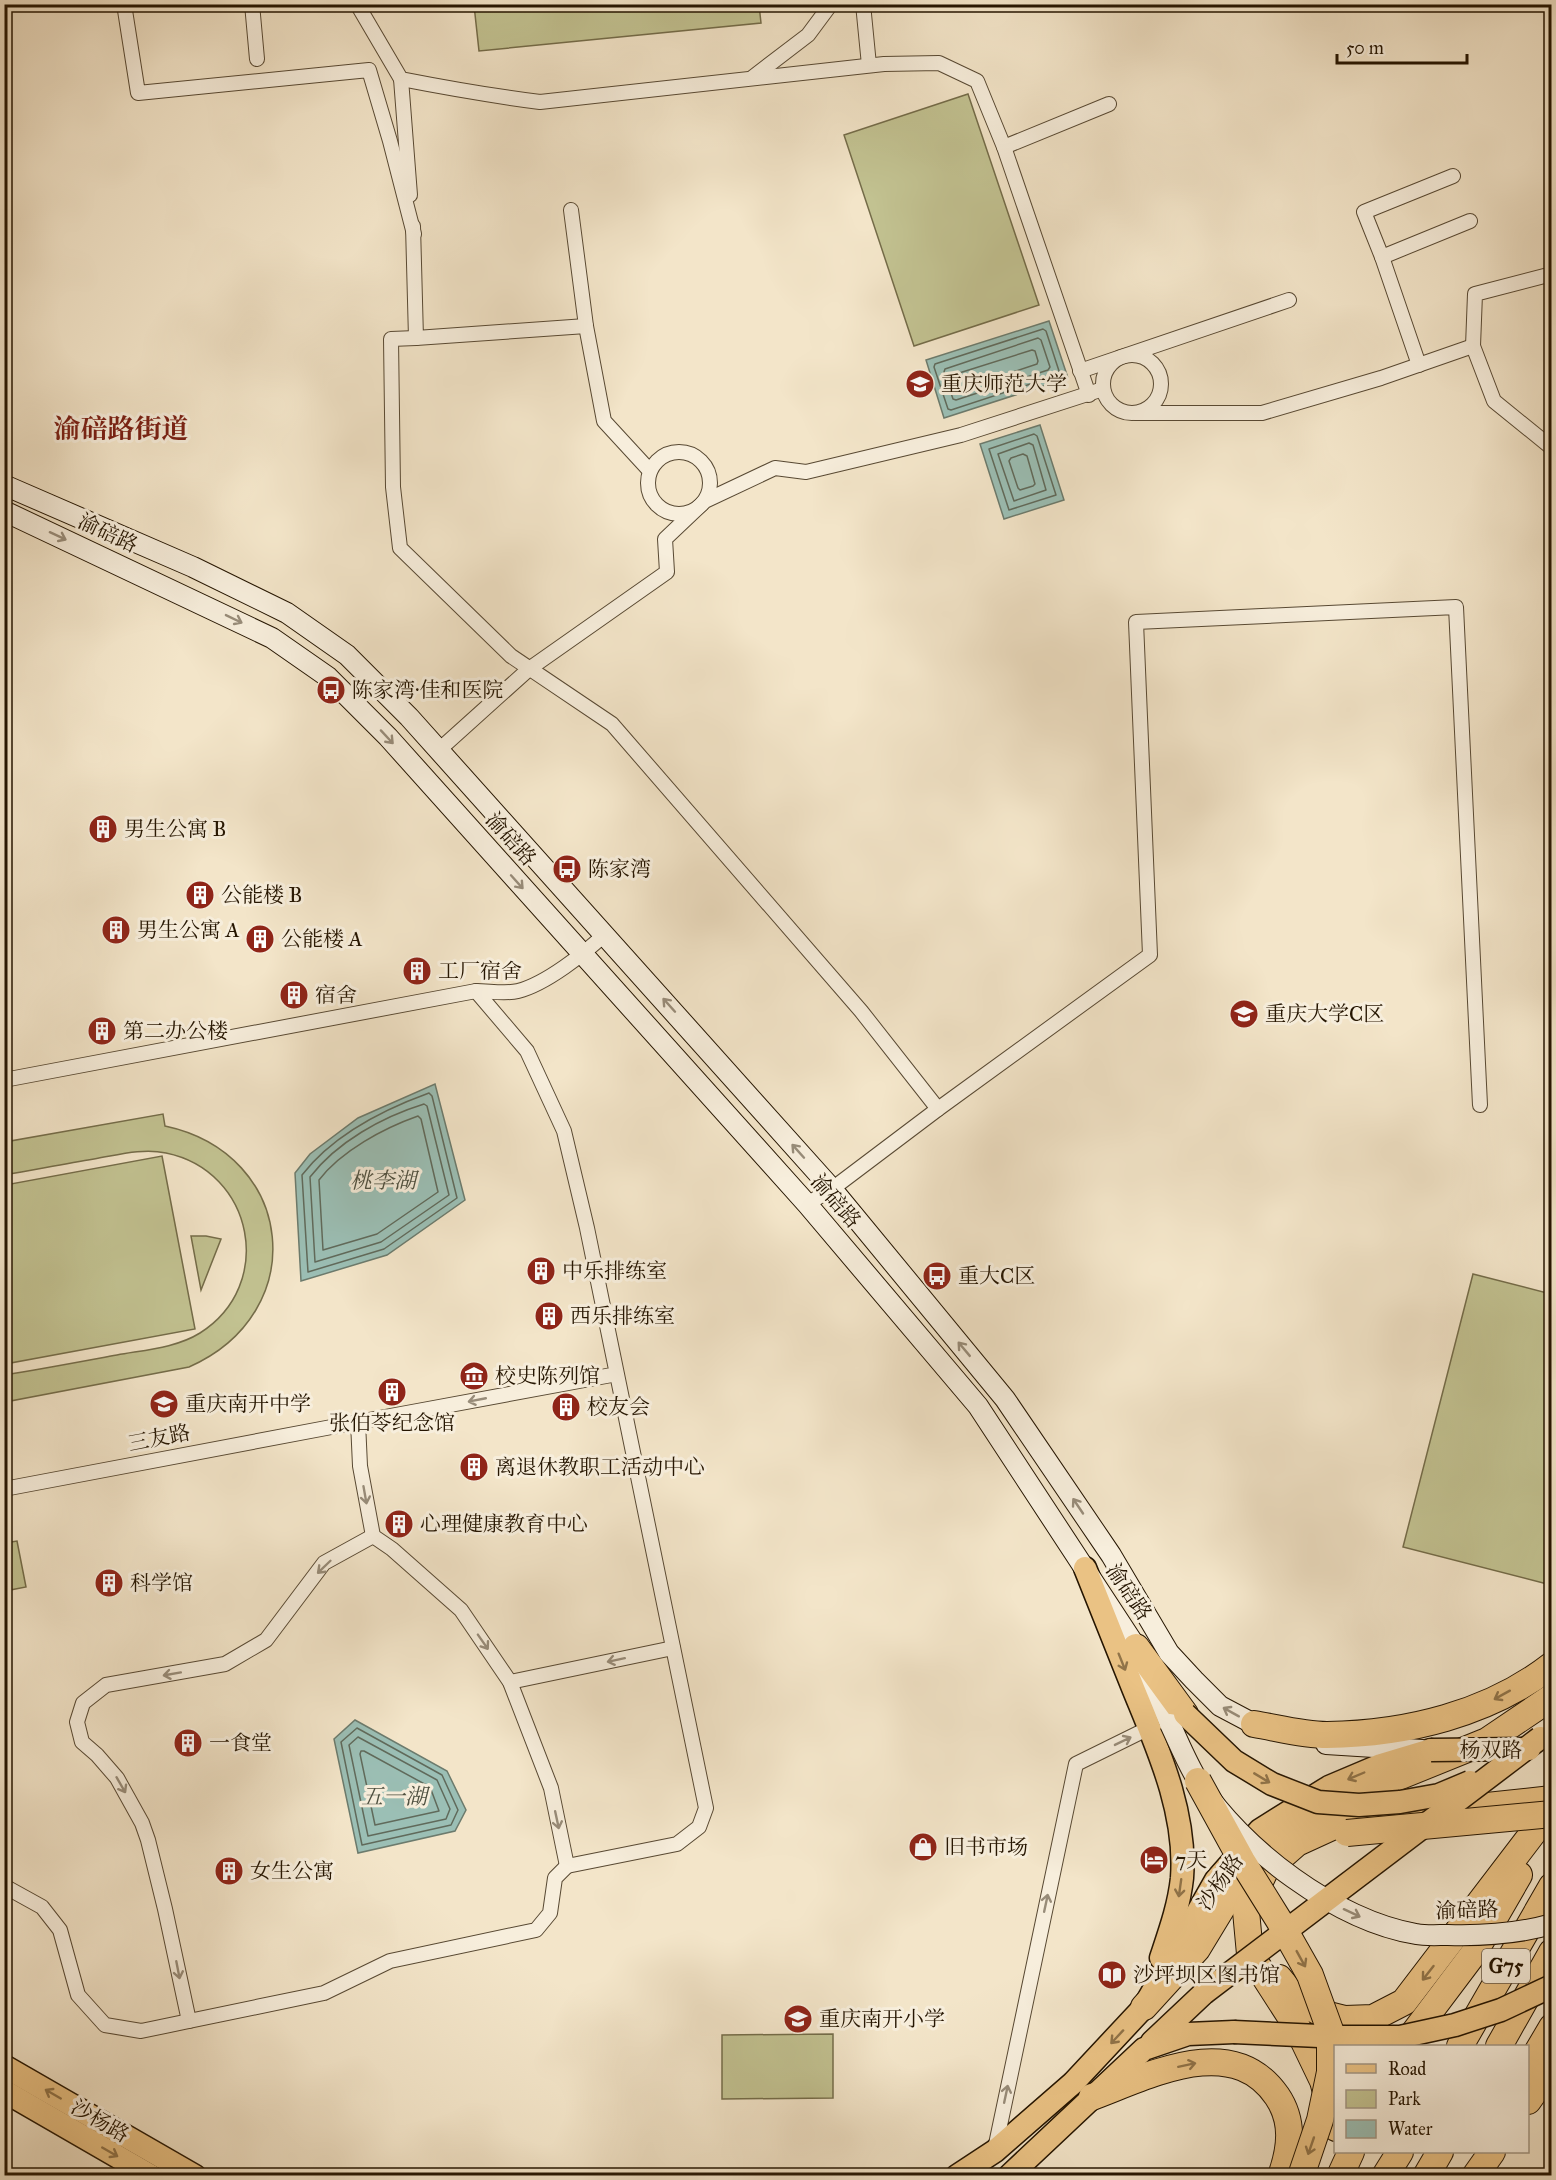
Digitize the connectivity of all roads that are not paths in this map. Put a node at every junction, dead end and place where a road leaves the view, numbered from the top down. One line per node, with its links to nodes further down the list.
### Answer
1 (124, 4): 15 (street)
2 (252, 4): 6 (street)
3 (357, 4): 9 (street)
4 (831, 4): 8 (street)
5 (863, 4): 7 (street)
6 (257, 59)
7 (869, 65): 8 (street); 11 (street)
8 (751, 78): 9 (street)
9 (401, 79): 15 (street)
10 (1109, 104): 11 (street)
11 (1004, 147): 24 (street)
12 (1453, 176): 16 (street)
13 (571, 210): 19 (street)
14 (1470, 221): 16 (street)
15 (414, 234): 20 (street)
16 (1382, 257): 23 (street)
17 (1551, 274): 21 (street)
18 (1289, 300): 22 (street)
19 (586, 326): 20 (street); 29 (street)
20 (416, 338): 33 (street)
21 (1473, 346): 23 (street); 28 (street)
22 (1120, 358): 24 (street); 25 (street); 27 (street)
23 (1419, 365): 27 (street)
24 (1080, 371): 26 (street)
25 (1103, 389): 26 (street); 27 (street)
26 (1089, 395): 31 (street)
27 (1135, 413)
28 (1551, 448)
29 (650, 471): 31 (street); 31 (street)
30 (4, 485): 34 (main road, 渝碚路)
31 (705, 501): 33 (street)
32 (4, 512): 36 (main road, 渝碚路, one-way to 36)
33 (529, 669): 34 (street); 40 (street)
34 (439, 750): 35 (main road, 渝碚路)
35 (605, 934): 36 (street); 41 (main road, 渝碚路, one-way to 35)
36 (582, 955): 37 (street); 42 (main road, 渝碚路)
37 (476, 991): 38 (street); 43 (street)
38 (4, 1080)
39 (1480, 1106): 40 (street)
40 (938, 1108): 41 (street)
41 (832, 1189): 42 (street); 54 (main road, 渝碚路, one-way to 41)
42 (807, 1204): 47 (main road, 渝碚路)
43 (617, 1374): 44 (street, 三友路, one-way to 44); 49 (street)
44 (358, 1422): 45 (street, 三友路); 46 (street, one-way to 46)
45 (4, 1489)
46 (373, 1536): 51 (street, one-way to 51); 69 (street, one-way to 69)
47 (1084, 1568): 48 (main road, 渝碚路); 53 (main road, one-way to 53)
48 (1136, 1647): 53 (highway)
49 (673, 1648): 51 (street, one-way to 51); 62 (street)
50 (1551, 1665): 54 (highway, one-way to 54)
51 (510, 1682): 62 (street, one-way to 62)
52 (1551, 1697): 68 (highway)
53 (1168, 1722): 55 (main road, one-way to 55, bridge); 57 (main road, 渝碚路, bridge); 68 (main road, one-way to 68); 82 (street, one-way to 53)
54 (1254, 1724): 56 (main road, 渝碚路)
55 (1548, 1739): 56 (main road, 杨双路, bridge); 74 (main road, bridge)
56 (1431, 1750): 68 (main road, 沙杨路, one-way to 68)
57 (1198, 1781): 65 (main road, 渝碚路, one-way to 65, bridge); 94 (highway, one-way to 94, bridge)
58 (1551, 1799): 61 (highway, bridge)
59 (1551, 1808): 61 (highway, one-way to 61)
60 (1551, 1816): 61 (highway, bridge); 71 (highway)
61 (1346, 1827): 81 (highway)
62 (567, 1866): 69 (street)
63 (1551, 1886): 72 (highway, G75)
64 (4, 1887): 69 (street)
65 (1551, 1924)
66 (1551, 1952): 73 (highway, G75)
67 (1551, 1986): 74 (main road, bridge)
68 (1144, 2007): 82 (main road, 沙杨路, one-way to 82)
69 (189, 2021)
70 (1551, 2027): 75 (highway)
71 (1405, 2045)
72 (1461, 2045)
73 (1500, 2045)
74 (1144, 2049): 79 (main road)
75 (1529, 2065)
76 (4, 2066): 90 (main road, 沙杨路, one-way to 76)
77 (1551, 2067): 80 (highway)
78 (4, 2091): 89 (main road, 沙杨路, one-way to 89)
79 (1092, 2097): 92 (main road); 93 (highway, one-way to 93)
80 (1529, 2098)
81 (1334, 2124)
82 (994, 2151): 91 (main road, 沙杨路)
83 (1339, 2153): 95 (highway)
84 (1350, 2153): 95 (highway)
85 (1399, 2153): 96 (highway)
86 (1439, 2153): 97 (highway)
87 (1479, 2153): 98 (highway)
88 (1491, 2153): 99 (highway)
89 (151, 2175)
90 (195, 2175)
91 (957, 2175)
92 (1009, 2175)
93 (1281, 2175)
94 (1301, 2175)
95 (1339, 2175)
96 (1385, 2175)
97 (1426, 2175)
98 (1466, 2175)
99 (1475, 2175)

